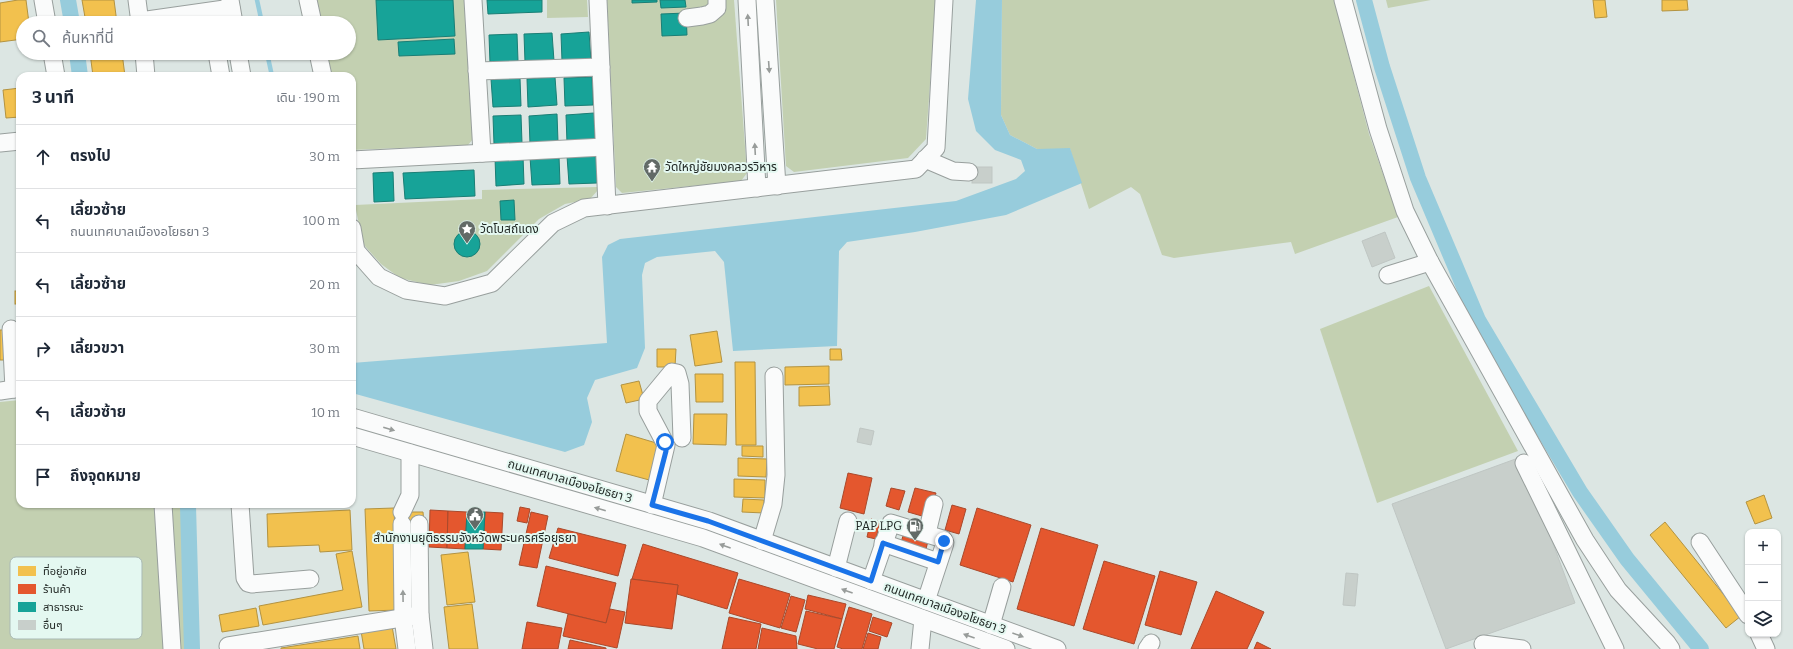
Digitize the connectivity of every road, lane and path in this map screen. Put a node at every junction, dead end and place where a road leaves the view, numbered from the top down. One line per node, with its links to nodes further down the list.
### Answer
1 (43, 0): 13 (street)
2 (137, 0): 14 (street)
3 (308, 0): 16 (street)
4 (473, 0): 29 (street)
5 (598, 0): 23 (street)
6 (717, 0): 17 (street)
7 (746, 0): 38 (street, one-way to 7)
8 (765, 0): 37 (street, one-way to 37)
9 (944, 0): 34 (street)
10 (1343, 0): 41 (street)
11 (232, 10): 12 (street)
12 (210, 11): 15 (street)
13 (46, 16)
14 (139, 16)
15 (178, 16)
16 (311, 16)
17 (687, 18)
18 (53, 60): 24 (street)
19 (145, 60): 25 (street)
20 (218, 60): 26 (street)
21 (239, 60): 27 (street)
22 (320, 60): 28 (street)
23 (601, 67): 29 (street); 32 (street)
24 (55, 72)
25 (146, 72)
26 (220, 72)
27 (241, 72)
28 (322, 72)
29 (477, 72): 33 (street)
30 (16, 141): 31 (street)
31 (0, 143)
32 (604, 147): 33 (street); 39 (street)
33 (482, 153): 35 (street)
34 (925, 159): 36 (street); 37 (street)
35 (356, 160)
36 (969, 172)
37 (777, 186): 38 (street)
38 (757, 188): 39 (street)
39 (606, 206): 40 (street)
40 (356, 251)
41 (1430, 262): 42 (street); 86 (street)
42 (1388, 275)
43 (11, 329): 45 (street)
44 (774, 376): 58 (street)
45 (12, 389)
46 (356, 418): 53 (street, ถนนเทศบาลเมืองอโยธยา 3, one-way to 53)
47 (356, 437): 49 (street, ถนนเทศบาลเมืองอโยธยา 3)
48 (682, 438): 53 (street)
49 (410, 453): 51 (street); 70 (street, ถนนเทศบาลเมืองอโยธยา 3, one-way to 49)
50 (1524, 463): 85 (street)
51 (410, 495): 63 (street); 64 (street)
52 (934, 504): 57 (street)
53 (652, 505): 58 (street, ถนนเทศบาลเมืองอโยธยา 3)
54 (163, 508): 79 (street)
55 (240, 508): 65 (street)
56 (848, 521): 62 (street)
57 (927, 533): 60 (street); 61 (street)
58 (762, 541): 62 (street, ถนนเทศบาลเมืองอโยธยา 3)
59 (1700, 542): 69 (street)
60 (883, 543): 61 (street); 66 (street)
61 (938, 562): 68 (street)
62 (836, 568): 66 (street, ถนนเทศบาลเมืองอโยธยา 3)
63 (403, 574): 64 (street); 72 (street, one-way to 63)
64 (420, 574): 71 (street)
65 (310, 578)
66 (871, 581): 68 (street, ถนนเทศบาลเมืองอโยธยา 3)
67 (1002, 587): 74 (street)
68 (919, 599): 70 (street); 74 (street, ถนนเทศบาลเมืองอโยธยา 3)
69 (1745, 610)
70 (907, 613): 73 (street, ถนนเทศบาลเมืองอโยธยา 3)
71 (420, 615): 72 (street); 81 (street)
72 (403, 617): 77 (street); 80 (street)
73 (923, 619): 78 (street, ถนนเทศบาลเมืองอโยธยา 3, one-way to 73); 82 (street)
74 (991, 625): 83 (street, ถนนเทศบาลเมืองอโยธยา 3, one-way to 83)
75 (1760, 637): 87 (street)
76 (1484, 644): 84 (street)
77 (228, 646)
78 (995, 647)
79 (172, 649)
80 (407, 649)
81 (424, 649)
82 (920, 649)
83 (1056, 649)
84 (1522, 649)
85 (1614, 649)
86 (1671, 649)
87 (1766, 649)

